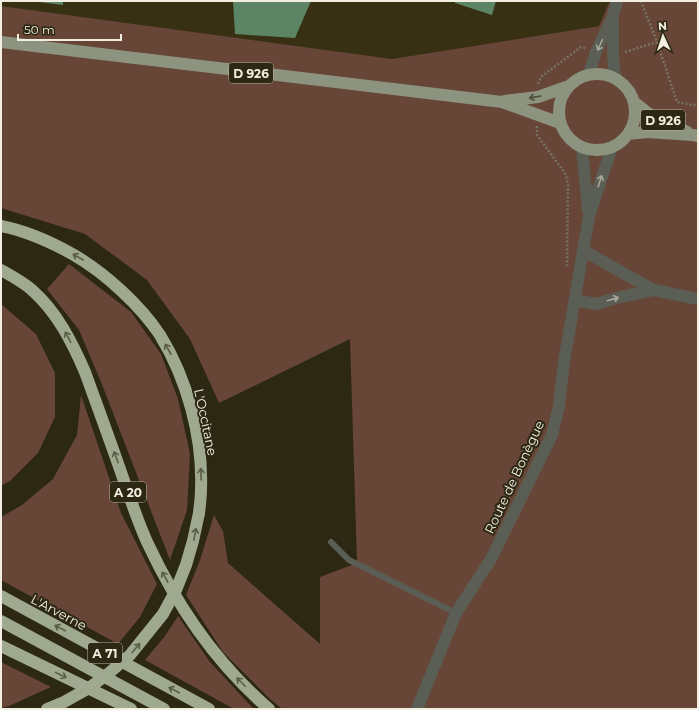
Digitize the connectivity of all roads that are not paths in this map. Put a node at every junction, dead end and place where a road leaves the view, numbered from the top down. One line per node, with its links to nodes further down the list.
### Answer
1 (617, 1): 2 (street)
2 (612, 16): 4 (street, one-way to 4); 5 (street)
3 (1, 42): 7 (main road, D 926)
4 (589, 74): 5 (main road); 6 (main road)
5 (615, 78): 8 (main road)
6 (566, 87): 7 (main road, D 926, one-way to 7); 9 (main road)
7 (502, 102): 9 (main road, D 926)
8 (634, 102): 10 (main road); 11 (main road, D 926)
9 (560, 123): 12 (main road)
10 (628, 134): 11 (main road, D 926); 13 (main road)
11 (696, 136)
12 (582, 147): 13 (main road); 14 (street)
13 (612, 147): 14 (street, one-way to 13)
14 (589, 216): 16 (street, Route de Bonègue)
15 (1, 226): 26 (highway, L'Occitane, one-way to 15, bridge)
16 (583, 250): 18 (street); 20 (street, Route de Bonègue)
17 (1, 270): 30 (highway, A 20, one-way to 17)
18 (654, 290): 19 (street); 20 (street, one-way to 18)
19 (698, 299)
20 (575, 300): 23 (street, Route de Bonègue)
21 (330, 542): 23 (lane)
22 (1, 596): 29 (highway, L'Arverne / A 71, one-way to 22)
23 (456, 613): 31 (street, Route de Bonègue)
24 (1, 621): 28 (highway, A 71)
25 (1, 646): 27 (highway, one-way to 27)
26 (47, 709)
27 (131, 709)
28 (164, 709)
29 (209, 709)
30 (270, 709)
31 (417, 709)

